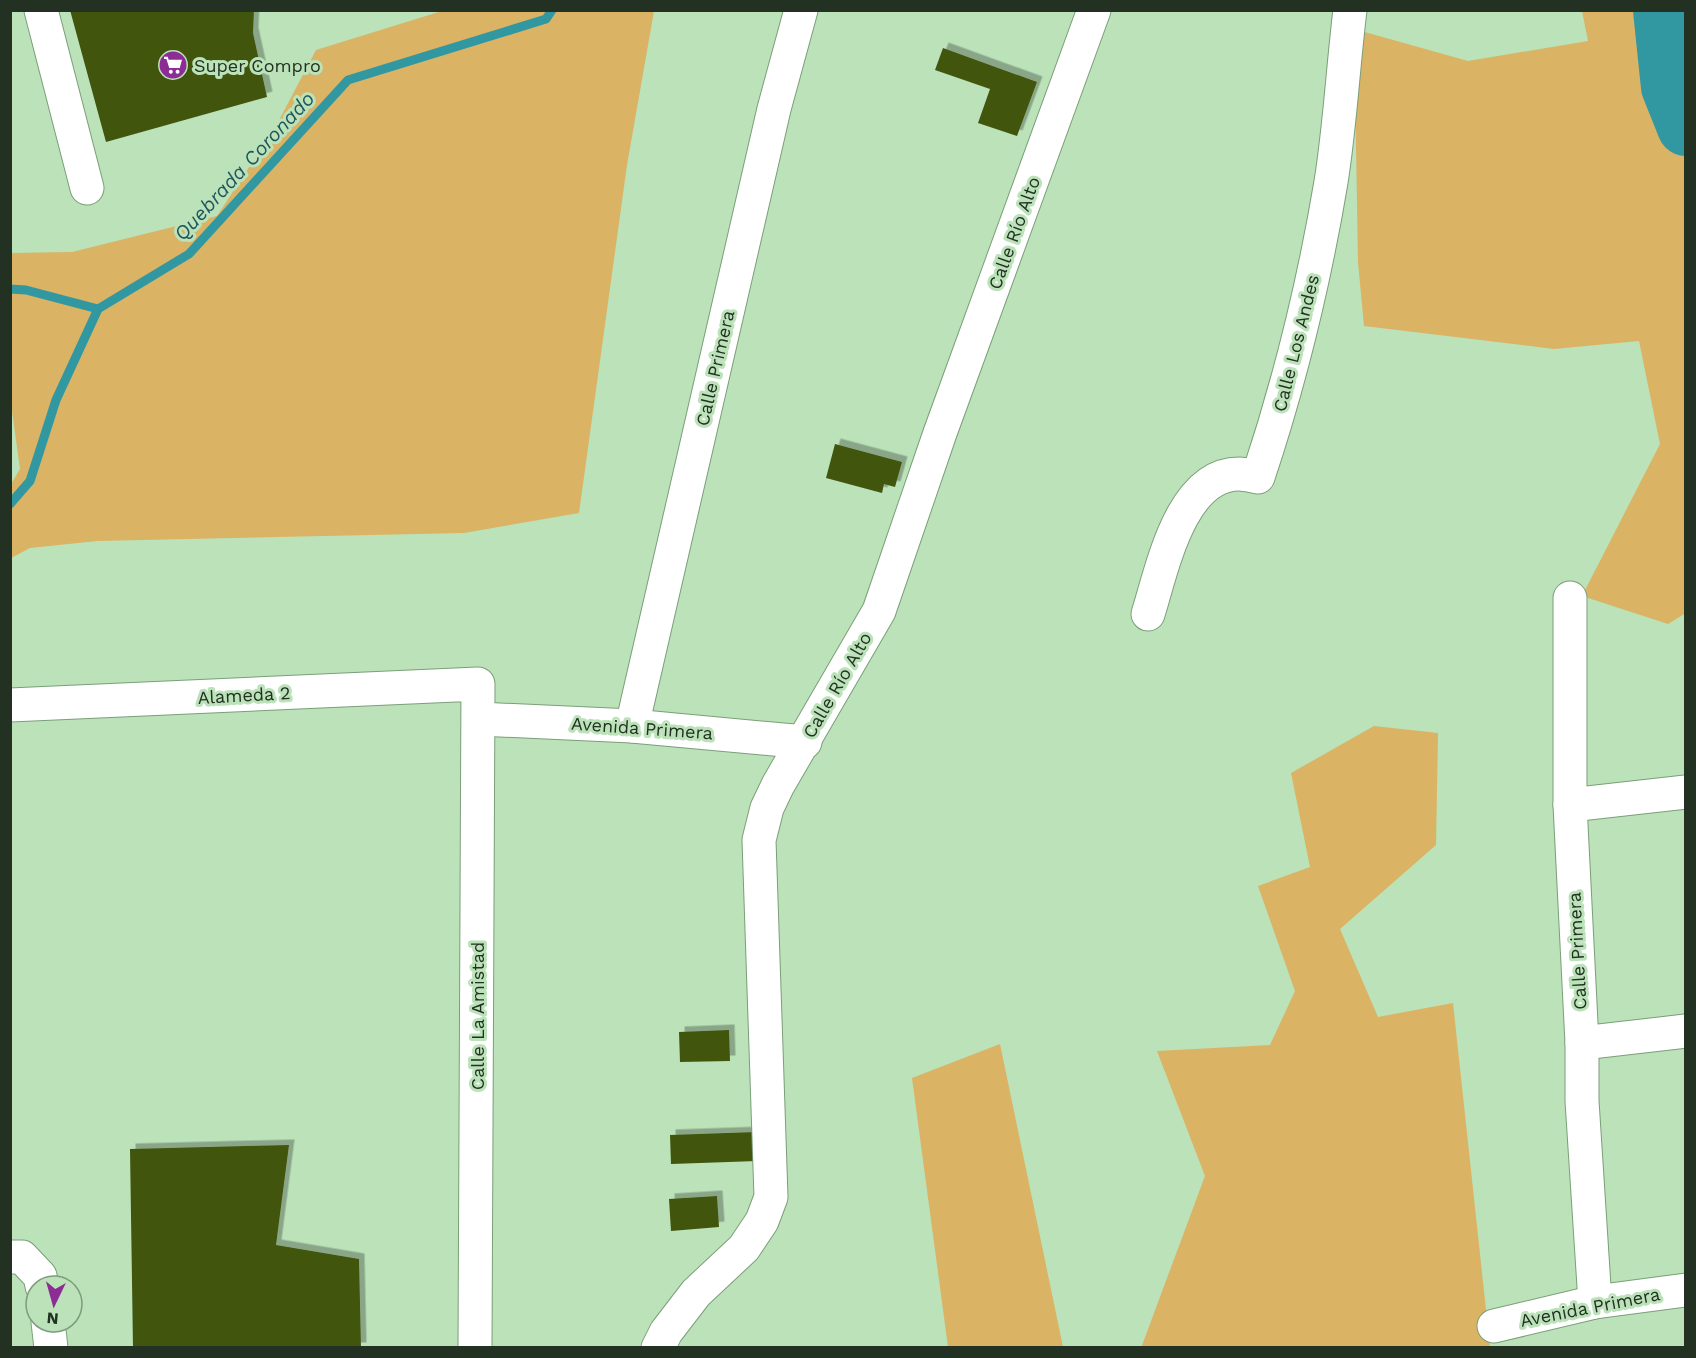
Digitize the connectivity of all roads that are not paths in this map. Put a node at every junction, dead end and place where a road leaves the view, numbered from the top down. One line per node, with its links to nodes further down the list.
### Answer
1 (41, 10): 5 (street)
2 (801, 10): 11 (street, Calle Primera)
3 (1094, 10): 12 (street, Calle Río Alto)
4 (1350, 10): 7 (street, Calle Los Andes)
5 (87, 188)
6 (1570, 598): 14 (street, Calle Primera)
7 (1148, 614)
8 (478, 684): 9 (street, Alameda 2); 10 (street, Calle La Amistad)
9 (10, 705)
10 (479, 719): 11 (street, Avenida Primera); 22 (street, Calle La Amistad)
11 (632, 726): 12 (street, Avenida Primera)
12 (805, 742): 23 (street, Calle Río Alto)
13 (1686, 792): 14 (street)
14 (1570, 804): 16 (street, Calle Primera)
15 (1686, 1031): 16 (street)
16 (1582, 1043): 20 (street, Calle Primera)
17 (10, 1257): 18 (street)
18 (38, 1274)
19 (1686, 1290): 20 (street, Avenida Primera)
20 (1594, 1302): 21 (street, Avenida Primera)
21 (1494, 1326)
22 (475, 1347)
23 (658, 1347)

